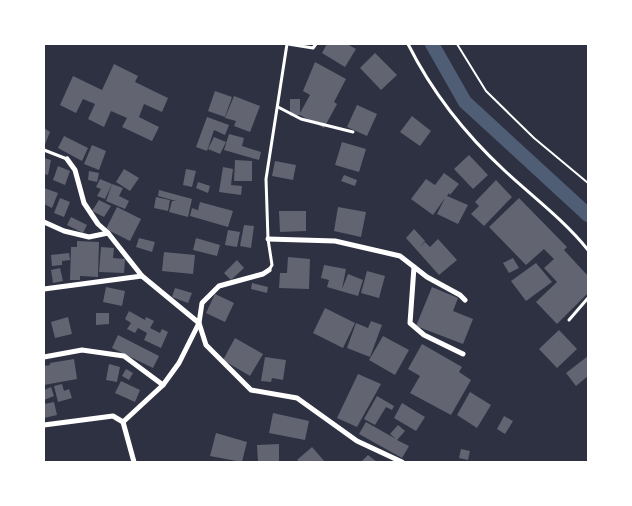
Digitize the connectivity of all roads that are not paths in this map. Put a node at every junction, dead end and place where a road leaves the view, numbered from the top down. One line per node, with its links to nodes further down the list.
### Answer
1 (287, 44): 2 (lane); 4 (lane)
2 (316, 44)
3 (408, 44): 11 (lane)
4 (278, 107): 5 (lane); 10 (lane)
5 (353, 132)
6 (44, 150): 7 (lane)
7 (67, 159): 9 (street)
8 (44, 222): 9 (street)
9 (108, 232): 14 (street)
10 (268, 239): 12 (street); 13 (lane)
11 (588, 250)
12 (414, 267): 17 (street); 20 (street)
13 (269, 270): 19 (street)
14 (142, 276): 15 (street); 19 (street)
15 (44, 289)
16 (588, 298): 18 (lane)
17 (465, 300)
18 (569, 320)
19 (199, 322): 22 (street); 26 (street)
20 (464, 354)
21 (44, 357): 22 (street)
22 (163, 385): 23 (street)
23 (123, 422): 24 (street); 25 (street)
24 (44, 425)
25 (134, 462)
26 (402, 462)

